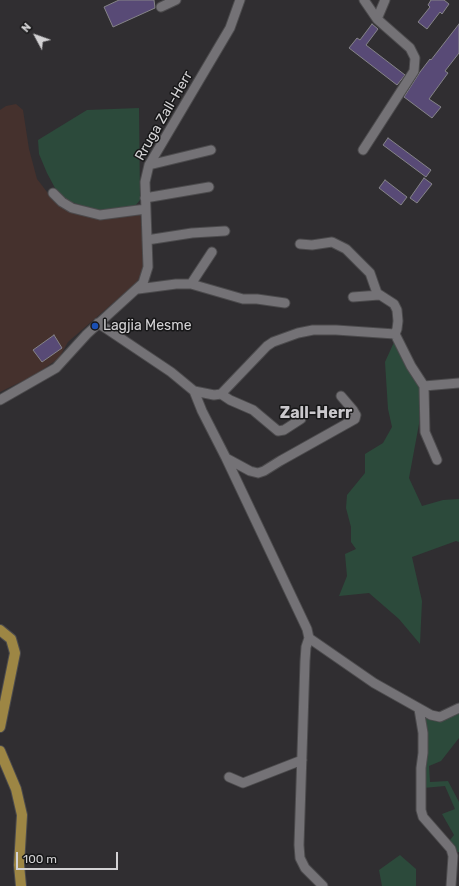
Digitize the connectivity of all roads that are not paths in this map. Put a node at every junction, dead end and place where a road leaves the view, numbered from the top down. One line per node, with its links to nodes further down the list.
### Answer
1 (176, 0): 6 (street)
2 (245, 0): 5 (street, Rruga Zall-Herr)
3 (364, 0): 7 (street)
4 (385, 0): 7 (street)
5 (239, 5): 10 (street, Rruga Zall-Herr)
6 (161, 7)
7 (377, 19): 9 (street)
8 (211, 150): 10 (street)
9 (363, 150)
10 (150, 165): 13 (street, Rruga Zall-Herr)
11 (209, 187): 13 (street)
12 (53, 193): 14 (street)
13 (146, 198): 14 (street, Rruga Zall-Herr)
14 (146, 209): 16 (street, Rruga Zall-Herr)
15 (225, 231): 16 (street)
16 (147, 240): 20 (street, Rruga Zall-Herr)
17 (300, 244): 21 (street)
18 (212, 252): 19 (street)
19 (191, 284): 20 (street); 23 (street)
20 (138, 289): 24 (street, Rruga Zall-Herr)
21 (379, 295): 22 (street); 25 (street)
22 (353, 297)
23 (285, 303)
24 (98, 323): 28 (street); 31 (street, Rruga Zall-Herr)
25 (395, 334): 27 (street); 29 (street)
26 (459, 383): 27 (street)
27 (424, 386): 34 (street)
28 (194, 391): 29 (street); 33 (street)
29 (221, 394): 32 (street)
30 (341, 396): 33 (street)
31 (0, 400)
32 (301, 419)
33 (226, 458): 36 (street)
34 (437, 460)
35 (0, 630): 39 (main road)
36 (309, 638): 38 (street); 41 (street)
37 (459, 708): 38 (street)
38 (419, 709): 45 (street)
39 (0, 728)
40 (0, 750): 43 (main road)
41 (302, 760): 42 (street); 44 (street)
42 (229, 777)
43 (21, 886)
44 (323, 886)
45 (451, 886)

